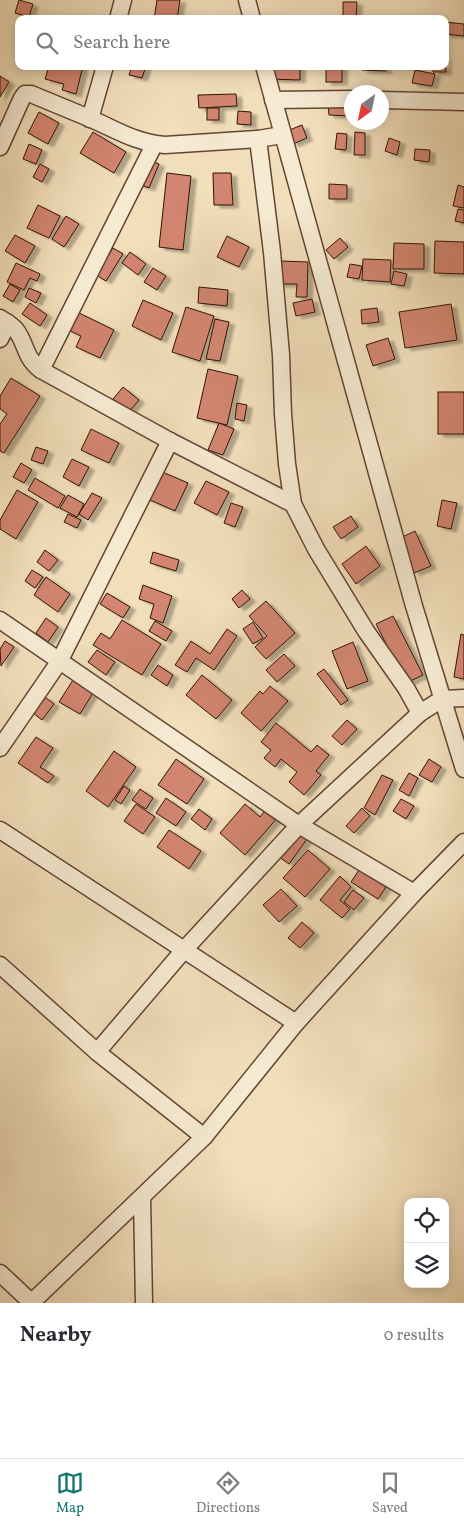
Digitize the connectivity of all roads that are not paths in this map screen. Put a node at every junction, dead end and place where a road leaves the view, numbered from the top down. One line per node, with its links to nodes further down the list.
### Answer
1 (123, 0): 3 (street)
2 (247, 0): 4 (street)
3 (119, 15)
4 (251, 15)
5 (104, 70): 11 (street)
6 (265, 70): 8 (street)
7 (344, 99): 8 (street)
8 (273, 100): 12 (street)
9 (389, 100): 10 (street)
10 (464, 102)
11 (90, 118): 14 (street); 15 (street)
12 (282, 135): 13 (street); 24 (street)
13 (258, 139): 14 (street); 20 (street)
14 (154, 145): 18 (street)
15 (0, 147)
16 (4, 320): 17 (street); 18 (street)
17 (0, 338)
18 (41, 370): 19 (street)
19 (170, 440): 20 (street); 22 (street)
20 (293, 504): 25 (street)
21 (0, 620): 22 (street)
22 (59, 662): 26 (street); 28 (street)
23 (464, 698): 24 (street)
24 (442, 699): 25 (street); 27 (street)
25 (420, 712): 28 (street)
26 (0, 748)
27 (464, 769)
28 (299, 825): 31 (street); 32 (street)
29 (0, 830): 32 (street)
30 (464, 842): 31 (street)
31 (414, 893): 34 (street)
32 (184, 950): 34 (street); 35 (street)
33 (0, 965): 35 (street)
34 (296, 1023): 36 (street)
35 (97, 1052): 36 (street)
36 (204, 1138): 37 (street)
37 (142, 1197): 39 (street); 40 (street)
38 (0, 1273): 39 (street)
39 (32, 1303)
40 (144, 1303)

